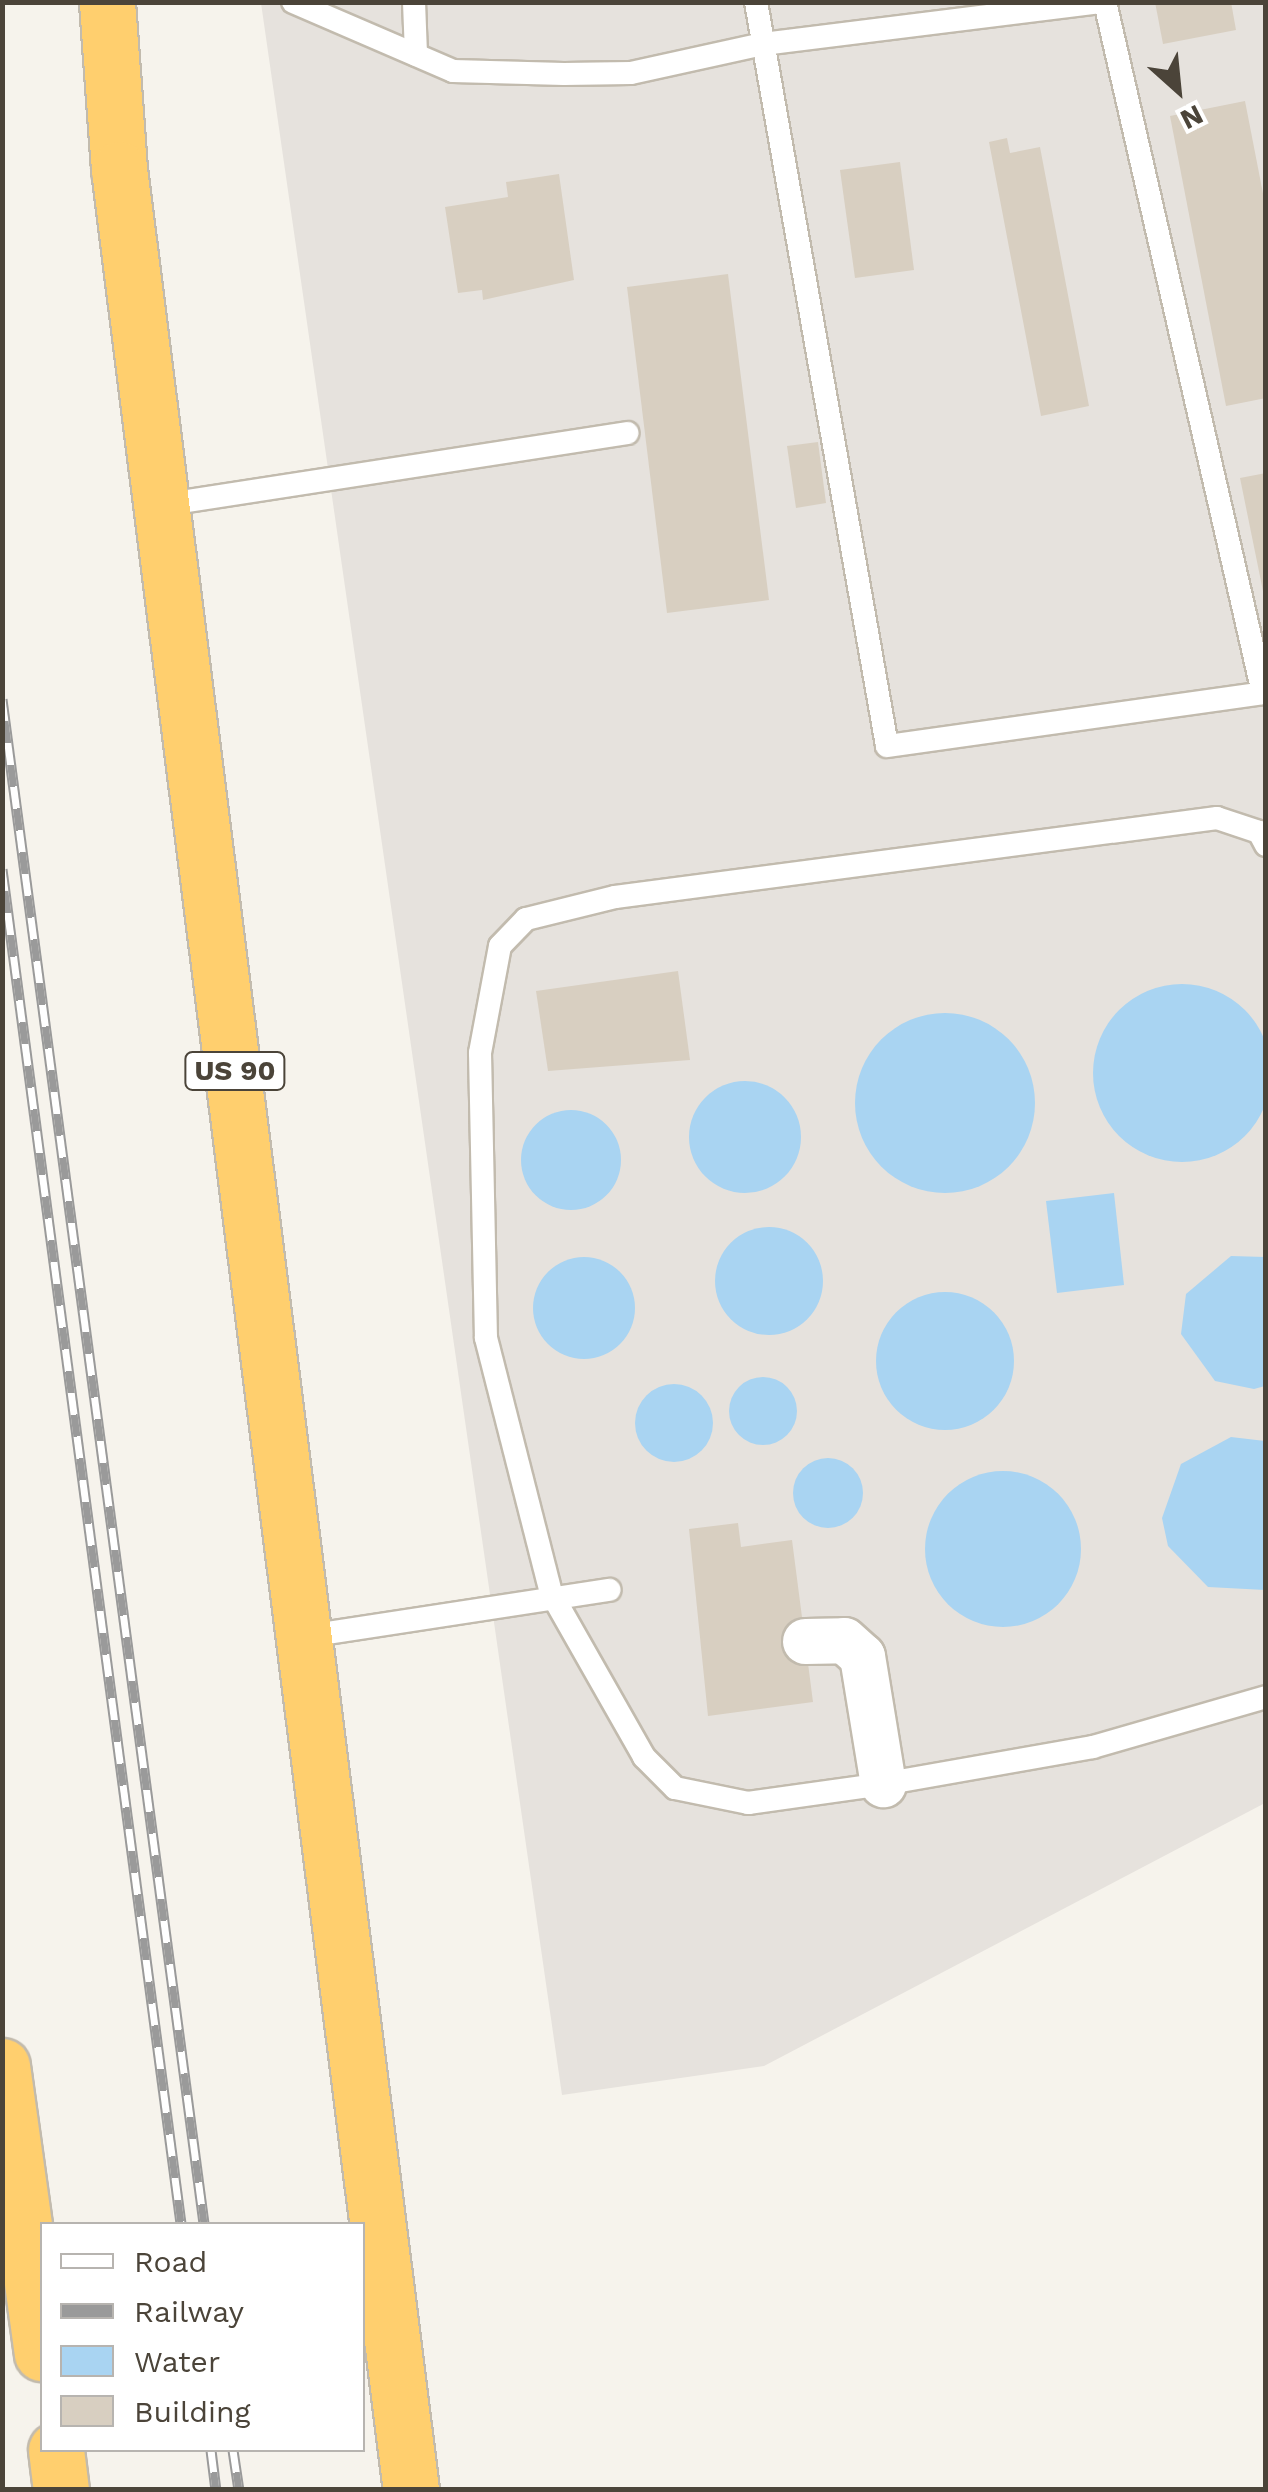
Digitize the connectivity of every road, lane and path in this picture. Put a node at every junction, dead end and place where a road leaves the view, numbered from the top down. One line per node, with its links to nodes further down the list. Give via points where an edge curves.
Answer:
1 (106, 2): 9 (highway, US 90, via 119,169)
2 (293, 2): 7 (lane)
3 (414, 2): 7 (lane)
4 (756, 2): 6 (lane)
5 (1102, 2): 6 (lane); 6 (lane, via 1263,693 887,746)
6 (763, 44): 7 (lane, via 631,73 453,71)
7 (416, 55)
8 (627, 432): 9 (lane)
9 (162, 505): 13 (highway, US 90)
10 (1266, 845): 12 (lane, via 1259,832 1217,818 615,897 526,919 500,946 480,1053 486,1338)
11 (610, 1590): 12 (lane)
12 (551, 1593): 13 (lane); 16 (lane, via 644,1757 676,1788 748,1803)
13 (308, 1636): 18 (highway, US 90)
14 (805, 1641): 16 (street, via 844,1640 862,1656)
15 (1266, 1698): 16 (lane, via 1092,1747)
16 (883, 1784)
17 (2, 2066): 19 (highway)
18 (373, 2138): 22 (highway, US 90); 23 (highway)
19 (40, 2339)
20 (56, 2452): 21 (highway)
21 (62, 2490)
22 (411, 2490)
23 (451, 2490)

